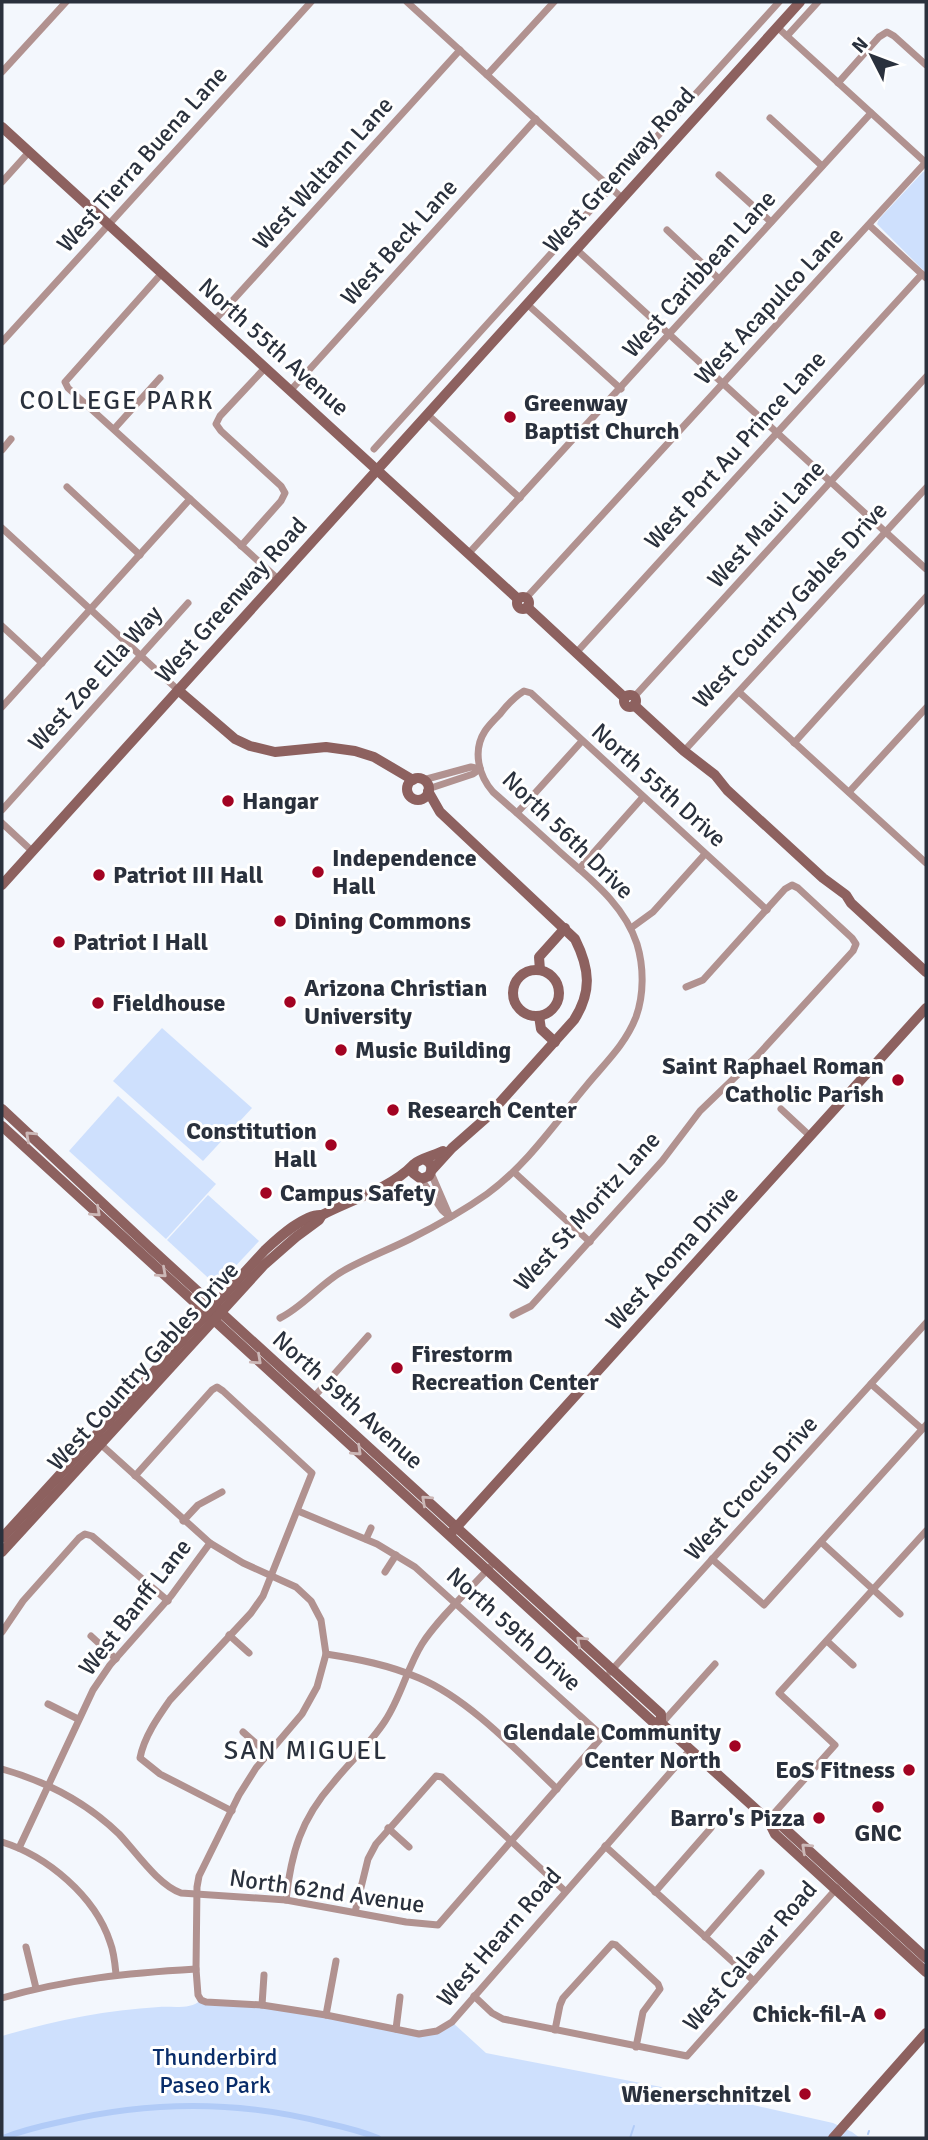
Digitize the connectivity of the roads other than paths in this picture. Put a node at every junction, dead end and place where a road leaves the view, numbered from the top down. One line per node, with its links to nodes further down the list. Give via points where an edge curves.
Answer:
1 (66, 2): 14 (street)
2 (311, 2): 29 (street, West Tierra Buena Lane)
3 (407, 2): 11 (street)
4 (554, 2): 15 (street)
5 (779, 2): 10 (street, West Greenway Road)
6 (800, 2): 8 (street, West Greenway Road)
7 (818, 2): 9 (street)
8 (777, 27): 9 (street); 12 (street, West Greenway Road)
9 (787, 36): 16 (street)
10 (738, 46): 12 (street); 26 (street, West Greenway Road)
11 (460, 50): 15 (street); 37 (street, West Waltann Lane)
12 (750, 57): 27 (street, West Greenway Road)
13 (926, 65): 16 (street, via 887,32)
14 (2, 72)
15 (487, 75): 19 (street)
16 (838, 83): 17 (street)
17 (871, 113): 22 (street); 23 (street, West Caribbean Lane)
18 (770, 118): 23 (street)
19 (536, 119): 26 (street); 47 (street, West Beck Lane)
20 (2, 127): 21 (street, North 55th Avenue)
21 (29, 152): 25 (street); 29 (street, North 55th Avenue)
22 (926, 163): 30 (street, West Acapulco Lane)
23 (822, 166): 28 (street, West Caribbean Lane)
24 (719, 175): 28 (street)
25 (2, 182)
26 (611, 188): 27 (street); 38 (street, West Greenway Road)
27 (622, 198): 32 (street, West Greenway Road)
28 (771, 222): 35 (street, West Caribbean Lane)
29 (109, 225): 33 (street, North 55th Avenue); 40 (street, West Tierra Buena Lane)
30 (869, 225): 34 (street); 45 (street, West Acapulco Lane)
31 (667, 230): 35 (street)
32 (576, 249): 36 (street, West Greenway Road); 39 (street)
33 (162, 274): 37 (street, North 55th Avenue); 49 (street, via 65,382)
34 (924, 276): 50 (street, West Port Au Prince Lane)
35 (719, 279): 39 (street, West Caribbean Lane)
36 (527, 304): 41 (street, West Greenway Road); 46 (street)
37 (214, 321): 42 (street, North 55th Avenue)
38 (480, 333): 41 (street); 52 (street, West Greenway Road)
39 (669, 334): 45 (street); 46 (street, West Caribbean Lane)
40 (2, 342)
41 (491, 343): 48 (street, West Greenway Road)
42 (265, 368): 47 (street, North 55th Avenue); 62 (street, via 216,424 285,493)
43 (926, 377): 55 (street, West Maui Lane)
44 (160, 378): 49 (street)
45 (724, 384): 50 (street); 68 (street, West Acapulco Lane)
46 (621, 389): 58 (street, West Caribbean Lane)
47 (290, 391): 54 (street, North 55th Avenue)
48 (428, 414): 54 (street, West Greenway Road); 58 (street)
49 (114, 429): 59 (street)
50 (777, 433): 55 (street); 72 (street, West Port Au Prince Lane)
51 (11, 439): 53 (street)
52 (374, 449)
53 (2, 450)
54 (377, 470): 63 (street, North 55th Avenue); 66 (street, West Greenway Road)
55 (831, 482): 61 (street); 77 (street, West Maui Lane)
56 (67, 487): 64 (street)
57 (926, 488): 61 (street, West Country Gables Drive)
58 (520, 498): 63 (street, West Caribbean Lane)
59 (190, 499): 62 (street); 64 (street)
60 (2, 528): 70 (street)
61 (886, 532): 65 (street); 76 (street, West Country Gables Drive)
62 (241, 546): 66 (street)
63 (469, 553): 68 (street, North 55th Avenue)
64 (140, 555): 70 (street)
65 (926, 569)
66 (278, 579): 75 (street, West Greenway Road)
67 (926, 597): 81 (street)
68 (524, 602): 72 (street, North 55th Avenue)
69 (188, 603): 73 (street, West Zoe Ella Way)
70 (90, 609): 73 (street); 74 (street)
71 (2, 626): 74 (street)
72 (576, 653): 77 (street, North 55th Avenue)
73 (141, 656): 75 (street); 87 (street, West Zoe Ella Way)
74 (41, 663): 78 (street)
75 (178, 690): 84 (street, via 235,739 250,746 275,752 326,747 364,753 394,770 397,777); 91 (street, West Greenway Road)
76 (739, 692): 81 (street); 82 (street, West Country Gables Drive)
77 (631, 700): 82 (street, North 55th Avenue)
78 (2, 707)
79 (926, 708): 85 (street)
80 (582, 741): 83 (street, North 55th Drive, via 524,691 484,731 479,744); 86 (street, North 55th Drive); 89 (street)
81 (794, 743): 85 (street)
82 (684, 751): 100 (street, North 55th Avenue, via 694,765 846,895)
83 (480, 769): 84 (street, via 471,767); 89 (street, North 56th Drive, via 485,783)
84 (420, 785): 88 (street); 88 (street, via 410,796)
85 (849, 792): 93 (street)
86 (643, 797): 92 (street, North 55th Drive); 94 (street)
87 (2, 810)
88 (440, 812): 97 (street)
89 (517, 813): 94 (street, North 56th Drive)
90 (2, 823): 91 (street)
91 (32, 851): 95 (street, West Greenway Road)
92 (705, 854): 96 (street, North 55th Drive); 98 (street, via 653,912)
93 (926, 863)
94 (579, 869): 98 (street, North 56th Drive, via 613,901)
95 (2, 885)
96 (767, 910): 101 (street, via 703,980); 116 (street, West St Moritz Lane, via 792,885 856,944 757,1056 700,1111)
97 (565, 928): 99 (street, via 539,957); 104 (street, via 580,950 587,982 582,1008)
98 (631, 928): 112 (street, North 56th Drive, via 642,967 642,989 627,1037)
99 (540, 970): 103 (street, via 553,978 559,993 553,1008); 103 (street, via 519,978 513,992 524,1013)
100 (926, 972)
101 (686, 987)
102 (926, 1008): 108 (street, West Acoma Drive)
103 (539, 1016): 104 (street, via 541,1029)
104 (555, 1042): 109 (street, via 486,1118)
105 (2, 1109): 117 (street, North 59th Avenue, one-way to 105)
106 (781, 1109): 108 (street)
107 (2, 1126): 117 (street, North 59th Avenue, one-way to 117)
108 (810, 1136): 131 (street, West Acoma Drive)
109 (452, 1147): 110 (street, West Country Gables Drive); 113 (street)
110 (425, 1160): 111 (street, West Country Gables Drive); 113 (street, via 430,1164)
111 (413, 1166): 113 (street, via 413,1173); 114 (street, West Country Gables Drive)
112 (515, 1173): 115 (street, North 56th Drive); 116 (street)
113 (425, 1175): 114 (street, West Country Gables Drive); 115 (street)
114 (387, 1184): 117 (street, West Country Gables Drive, via 323,1215)
115 (450, 1217): 119 (street, North 56th Drive, via 345,1270)
116 (590, 1242): 118 (street, West St Moritz Lane, via 531,1306)
117 (214, 1313): 123 (street, North 59th Avenue); 125 (street, West Country Gables Drive)
118 (513, 1315)
119 (280, 1318)
120 (926, 1323): 122 (street, West Crocus Drive)
121 (368, 1336): 123 (street)
122 (871, 1384): 124 (street); 139 (street, West Crocus Drive)
123 (310, 1401): 131 (street, North 59th Avenue)
124 (924, 1427): 135 (street)
125 (97, 1441): 126 (street); 133 (street, West Country Gables Drive); 137 (street, West Country Gables Drive)
126 (135, 1476): 128 (street, via 217,1387 312,1473); 129 (street)
127 (222, 1492): 129 (street, West Banff Lane, via 198,1505)
128 (298, 1511): 134 (street, North 59th Drive); 142 (street)
129 (183, 1521): 136 (street)
130 (371, 1528): 134 (street)
131 (453, 1532): 140 (street, North 59th Avenue)
132 (924, 1537): 143 (street)
133 (2, 1538)
134 (366, 1539): 138 (street, North 59th Drive)
135 (821, 1542): 139 (street, via 764,1605); 143 (street)
136 (210, 1543): 142 (street); 144 (street, West Banff Lane)
137 (2, 1552)
138 (396, 1555): 141 (street); 145 (street, North 59th Drive)
139 (712, 1559): 157 (street, West Crocus Drive)
140 (491, 1566): 145 (street); 157 (street, North 59th Avenue)
141 (385, 1572)
142 (272, 1575): 148 (street, via 263,1597); 152 (street, via 311,1601 321,1620)
143 (873, 1589): 146 (street); 150 (street)
144 (167, 1601): 147 (street, via 85,1534 30,1592); 153 (street, West Banff Lane)
145 (457, 1603): 156 (street, via 418,1650); 166 (street, North 59th Drive, via 598,1732 601,1738)
146 (900, 1614)
147 (2, 1632)
148 (229, 1635): 151 (street); 167 (street, via 170,1700 141,1758 160,1774)
149 (91, 1636): 153 (street)
150 (827, 1641): 155 (street); 168 (street, via 779,1693 835,1745)
151 (249, 1653)
152 (326, 1654): 156 (street, via 374,1662); 163 (street, via 311,1699)
153 (116, 1659): 159 (street, West Banff Lane)
154 (715, 1664): 160 (street)
155 (853, 1665)
156 (408, 1674): 166 (street, via 464,1706); 181 (street, via 386,1721 309,1816 294,1850)
157 (608, 1674): 160 (street, North 59th Avenue, via 653,1722)
158 (48, 1704): 159 (street)
159 (78, 1719): 165 (street, West Banff Lane)
160 (661, 1723): 162 (street, North 59th Avenue)
161 (243, 1732): 163 (street)
162 (690, 1750): 168 (street, North 59th Avenue); 173 (street, West Hearn Road)
163 (267, 1753): 167 (street)
164 (2, 1769): 165 (street, North 62nd Avenue)
165 (48, 1785): 175 (street, West Banff Lane); 180 (street, North 62nd Avenue, via 111,1827 172,1890)
166 (557, 1789): 171 (street)
167 (232, 1811): 180 (street, via 202,1868)
168 (768, 1820): 177 (street, North 59th Avenue, via 775,1834)
169 (388, 1828): 171 (street, via 436,1776); 174 (street); 182 (street, via 368,1859)
170 (711, 1828): 179 (street)
171 (511, 1841): 178 (street); 182 (street, North 62nd Avenue, via 438,1924)
172 (2, 1842): 175 (street)
173 (605, 1846): 178 (street, West Hearn Road); 179 (street)
174 (408, 1847)
175 (19, 1848): 191 (street, via 52,1868 94,1911 111,1944)
176 (761, 1873): 184 (street)
177 (839, 1885): 183 (street, North 59th Avenue); 185 (street, North 59th Avenue); 193 (street, West Calavar Road)
178 (565, 1891): 195 (street, West Hearn Road)
179 (655, 1892): 184 (street)
180 (197, 1894): 181 (street, North 62nd Avenue); 189 (street)
181 (286, 1900): 182 (street, North 62nd Avenue)
182 (355, 1912)
183 (877, 1928): 185 (street, via 896,1939); 190 (street, North 59th Avenue)
184 (705, 1937): 193 (street)
185 (905, 1938): 187 (street, North 59th Avenue)
186 (26, 1947): 194 (street)
187 (926, 1958)
188 (336, 1961): 199 (street)
189 (196, 1969): 191 (street); 198 (street, West Hearn Road, via 198,1995 206,2003)
190 (926, 1972)
191 (116, 1974): 194 (street)
192 (264, 1975): 198 (street)
193 (754, 1982): 203 (street, West Calavar Road, via 687,2056)
194 (36, 1988): 197 (street)
195 (474, 1996): 200 (street, West Hearn Road, via 452,2022 437,2031 419,2034); 201 (street, via 503,2019)
196 (400, 1997): 200 (street)
197 (2, 1998)
198 (261, 2005): 199 (street, West Hearn Road)
199 (326, 2015): 200 (street, West Hearn Road)
200 (396, 2029)
201 (555, 2030): 203 (street); 203 (street, via 564,1998 612,1944 660,1989 643,2012)
202 (926, 2033): 204 (street)
203 (636, 2047)
204 (836, 2135)

